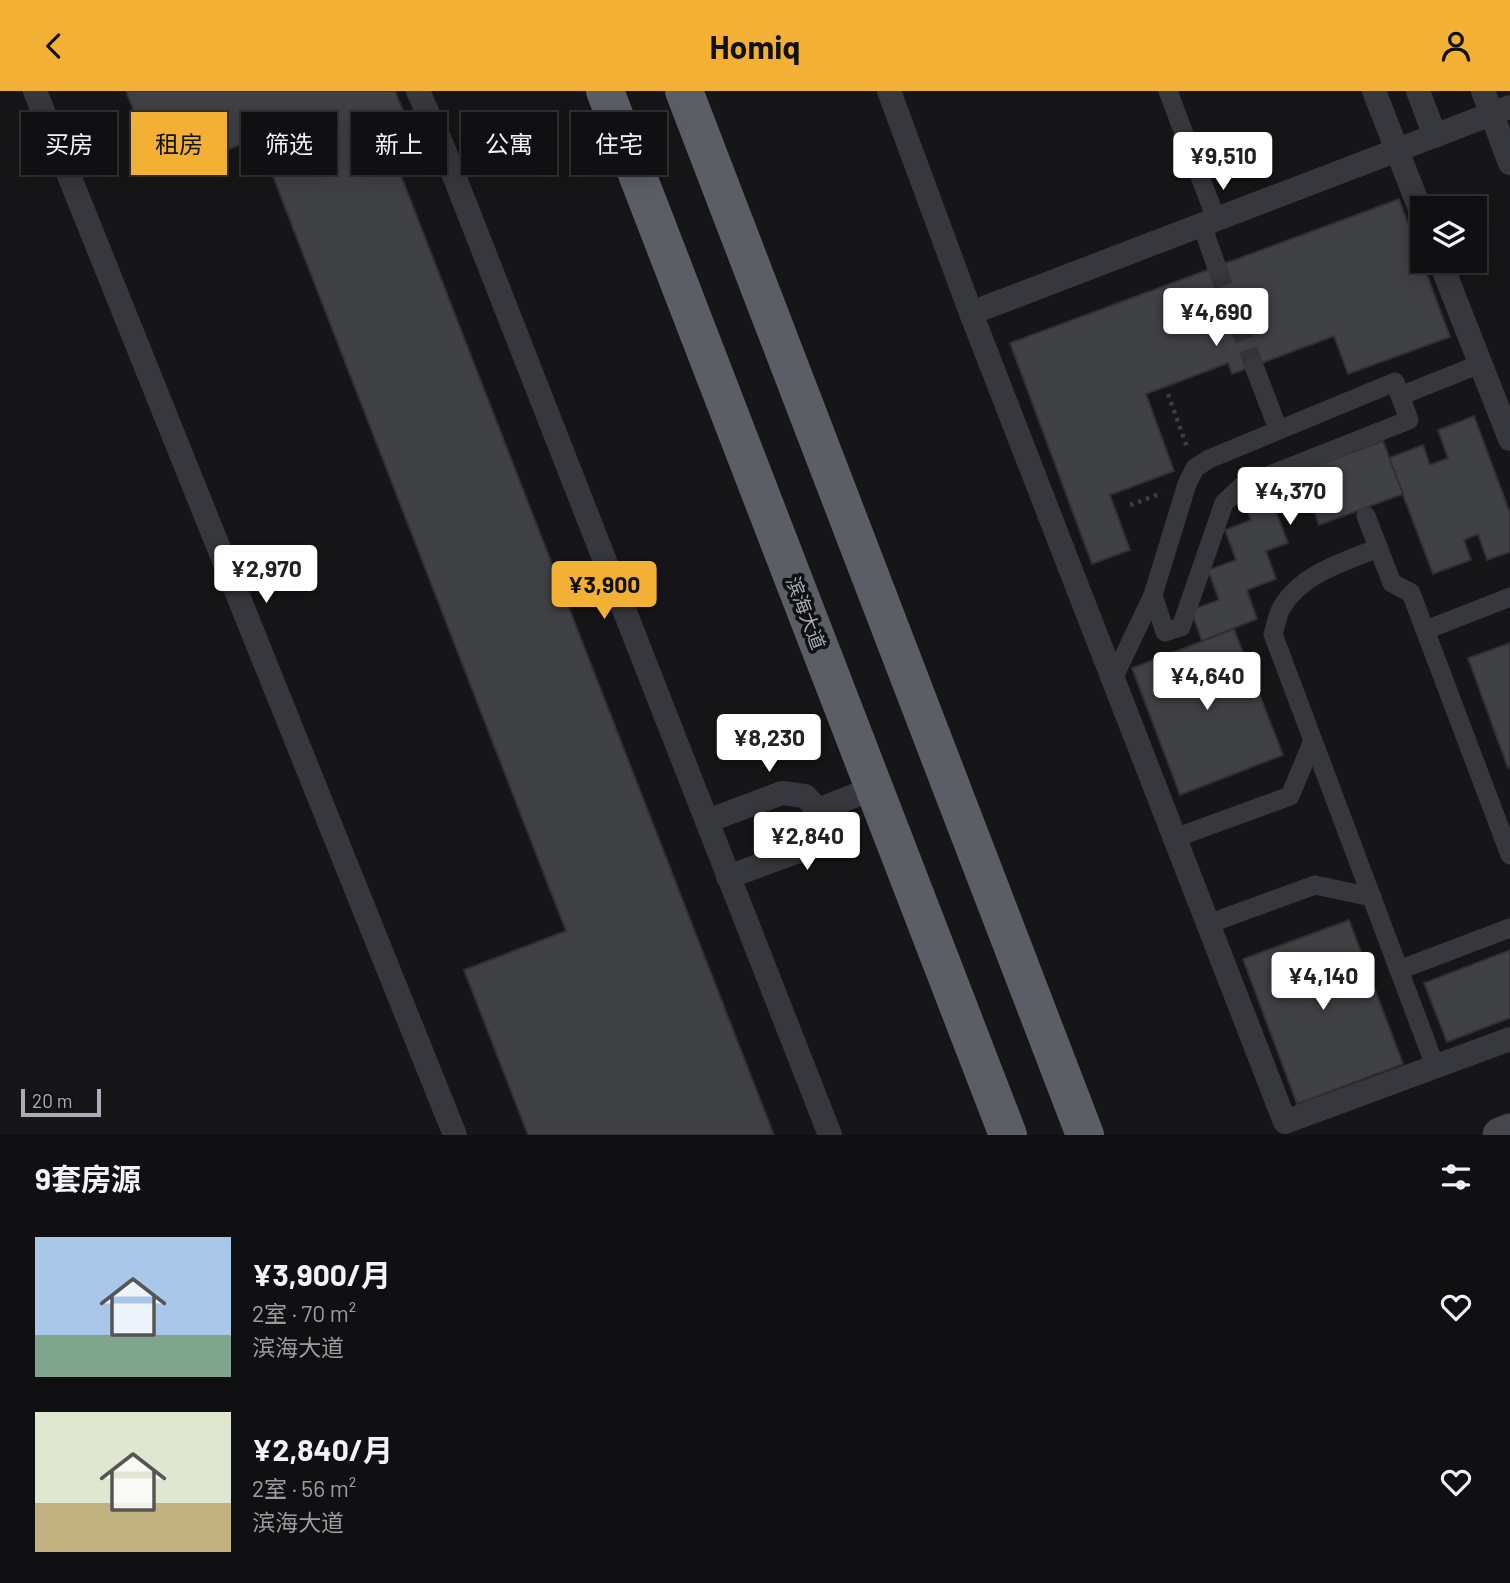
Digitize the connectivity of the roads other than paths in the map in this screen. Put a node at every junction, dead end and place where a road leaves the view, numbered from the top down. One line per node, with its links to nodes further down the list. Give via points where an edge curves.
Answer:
1 (35, 91): 44 (street)
2 (418, 91): 33 (street)
3 (605, 91): 31 (highway, 滨海大道)
4 (684, 91): 47 (highway)
5 (889, 91): 18 (street)
6 (1168, 91): 15 (street)
7 (1374, 91): 12 (street)
8 (1418, 91): 11 (street)
9 (1483, 91): 10 (street)
10 (1501, 111): 11 (street); 13 (street)
11 (1435, 136): 12 (street)
12 (1396, 149): 14 (street); 15 (street)
13 (1510, 163)
14 (1415, 196)
15 (1209, 222): 16 (street); 18 (street)
16 (1217, 268)
17 (1445, 273): 19 (street)
18 (971, 313): 29 (street)
19 (1480, 364): 21 (street); 23 (street)
20 (1254, 366): 22 (street)
21 (1400, 395): 22 (street, via 1395,382); 26 (street, via 1409,420 1242,486 1224,503 1181,627 1166,632)
22 (1278, 429): 26 (street, via 1195,468)
23 (1510, 439)
24 (1366, 516): 25 (street)
25 (1378, 548): 28 (street, via 1392,583 1411,593); 30 (street, via 1325,569 1300,586 1281,608 1273,634)
26 (1153, 595): 29 (street)
27 (1510, 597): 28 (street)
28 (1426, 631): 35 (street)
29 (1113, 679): 34 (street)
30 (1312, 743): 34 (street, via 1290,796); 37 (street)
31 (874, 788): 32 (street); 46 (highway, 滨海大道)
32 (818, 810): 33 (street, via 804,796 782,793); 36 (street, via 818,832 804,849)
33 (707, 821): 36 (street)
34 (1175, 838): 38 (street)
35 (1510, 855)
36 (728, 877): 45 (street)
37 (1372, 897): 38 (street, via 1315,885); 40 (street)
38 (1208, 924): 42 (street, via 1285,1122)
39 (1510, 927): 40 (street)
40 (1399, 970): 42 (street)
41 (1510, 1039): 42 (street)
42 (1435, 1066)
43 (1510, 1131): 48 (main road)
44 (455, 1135)
45 (830, 1135)
46 (1008, 1135)
47 (1085, 1135)
48 (1500, 1135)

